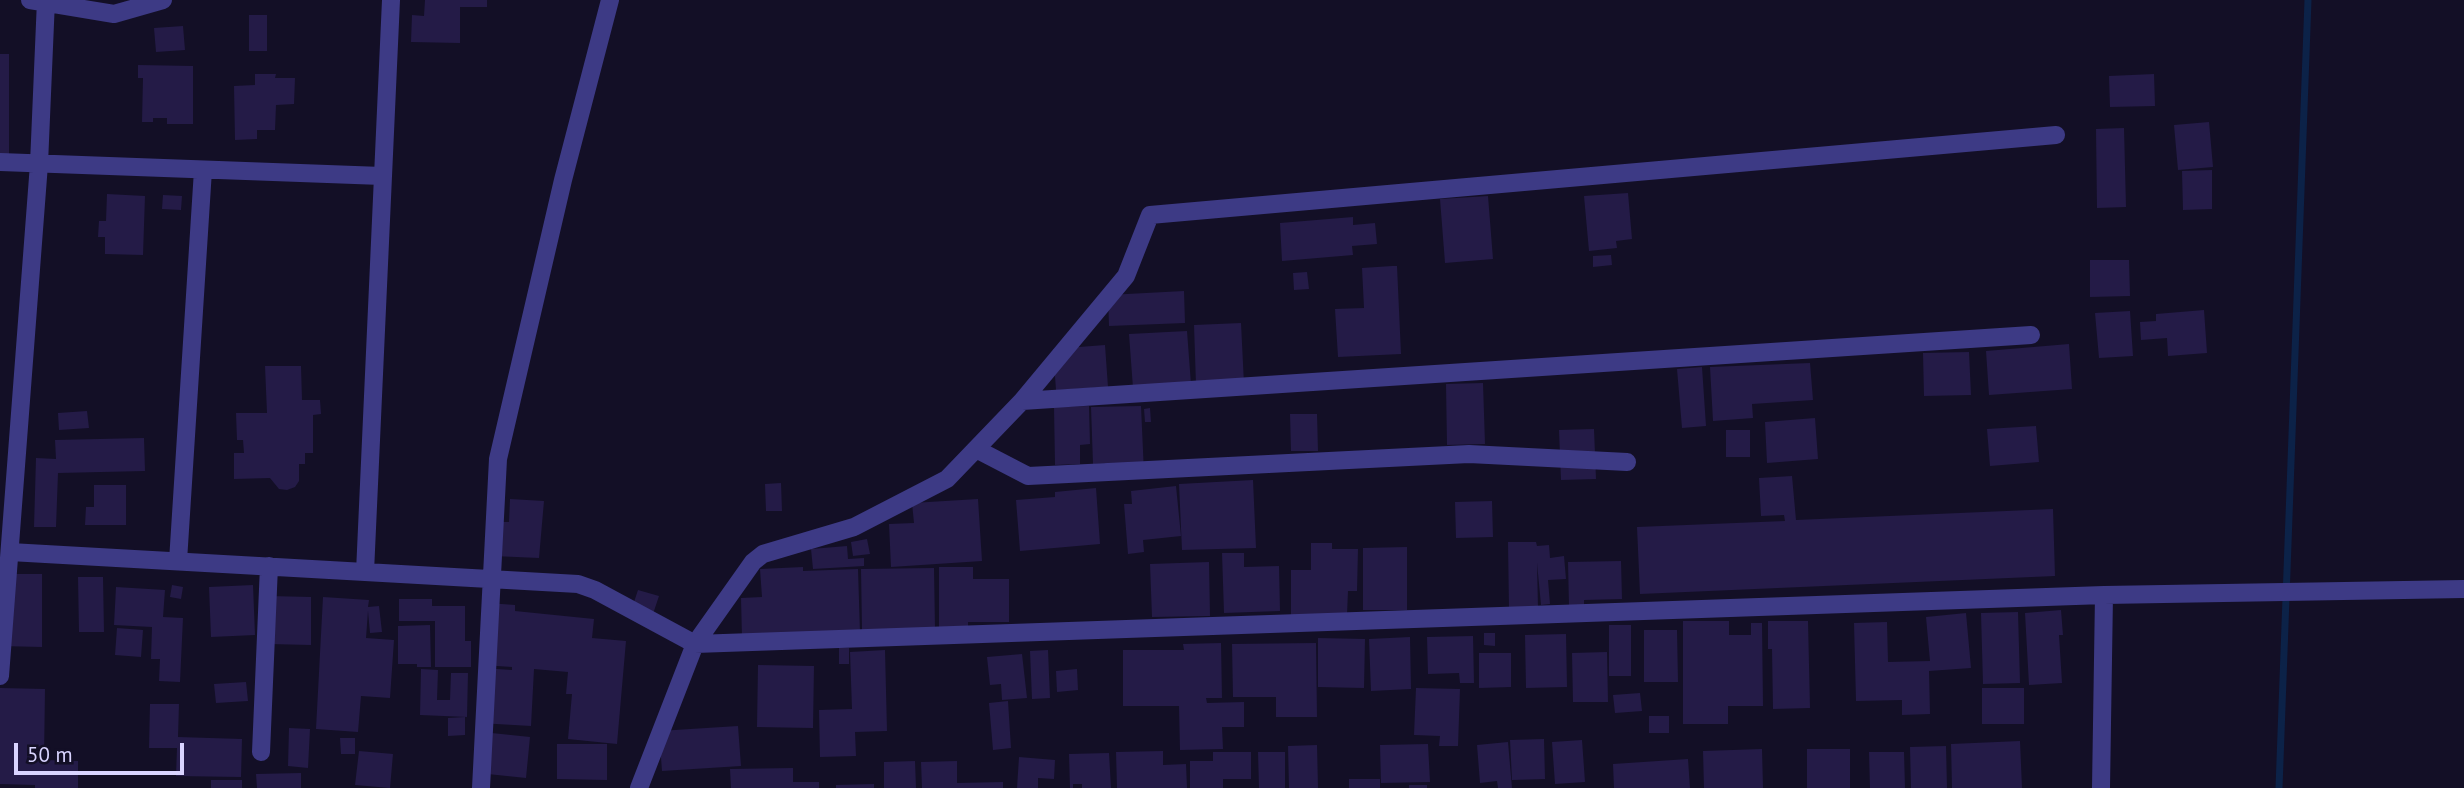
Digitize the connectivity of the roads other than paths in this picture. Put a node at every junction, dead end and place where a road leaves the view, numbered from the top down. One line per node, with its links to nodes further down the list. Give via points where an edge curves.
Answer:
1 (163, 0): 4 (street, via 114,14)
2 (391, 0): 9 (street)
3 (610, 0): 19 (street, via 503,430)
4 (41, 1): 7 (street)
5 (2056, 135): 11 (street, via 1150,215 1126,276)
6 (0, 162): 7 (street)
7 (39, 164): 8 (street); 14 (street)
8 (203, 170): 9 (street); 16 (street)
9 (382, 176): 18 (street)
10 (2031, 335): 11 (street)
11 (1021, 401): 12 (street)
12 (976, 449): 13 (street, via 1028,475 1469,454); 22 (street, via 947,479 854,527 763,554)
13 (1627, 462)
14 (8, 481): 15 (street)
15 (10, 552): 16 (street); 23 (street)
16 (178, 561): 17 (street)
17 (269, 566): 18 (street); 24 (street)
18 (365, 572): 19 (street)
19 (492, 579): 22 (street, via 578,584); 25 (street)
20 (2464, 589): 21 (street)
21 (2104, 595): 22 (street); 27 (street)
22 (695, 644): 26 (street)
23 (0, 676)
24 (261, 752)
25 (481, 788)
26 (639, 788)
27 (2101, 788)

